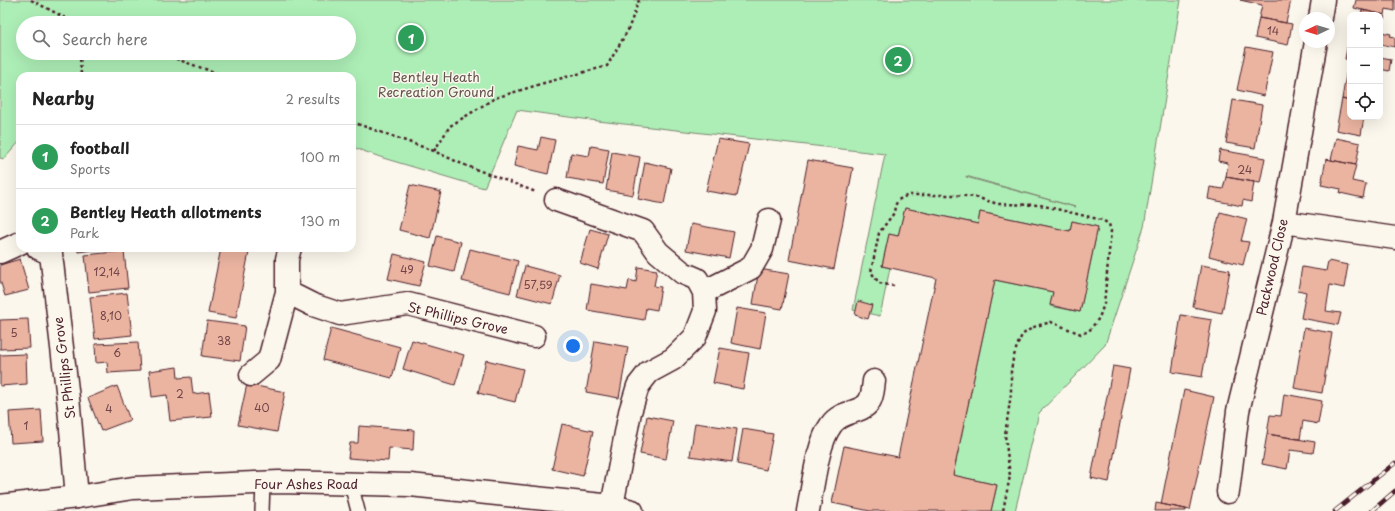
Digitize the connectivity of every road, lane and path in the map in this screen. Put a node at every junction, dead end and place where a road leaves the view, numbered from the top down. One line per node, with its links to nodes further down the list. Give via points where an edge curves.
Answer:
1 (31, 0): 5 (path)
2 (639, 0): 12 (path, via 628,30 607,66 495,98 450,126)
3 (1323, 0): 4 (street)
4 (1321, 12)
5 (62, 16)
6 (1315, 48): 15 (street, Packwood Close)
7 (80, 60): 9 (path)
8 (179, 60): 10 (path)
9 (80, 72)
10 (214, 72)
11 (356, 123): 12 (path)
12 (434, 151): 13 (path)
13 (556, 200): 23 (street, via 643,231 658,252 683,272 697,279)
14 (769, 220): 23 (street, via 762,249 751,268)
15 (1284, 222): 16 (street); 29 (street, Packwood Close, via 1238,411)
16 (1395, 238)
17 (16, 246): 18 (street)
18 (0, 252)
19 (47, 252): 30 (street, St Phillips Grove, via 51,254)
20 (289, 252): 22 (street)
21 (894, 286): 36 (path, via 879,283 872,272 879,233 894,213 898,200 908,195 955,195 975,197 998,204 1040,205 1109,224 1111,238 1104,304 1100,318 1089,331 1081,334 1051,322 1036,326 1022,336 1017,346 1011,371 1011,394 1005,435 1010,476)
22 (287, 292): 24 (street, St Phillips Grove, via 313,305 340,314 408,304); 25 (street, via 269,360)
23 (704, 292): 32 (street, Four Ashes Road, via 705,311 695,338 673,359 649,372 638,386 630,412)
24 (534, 336)
25 (251, 375)
26 (874, 381): 35 (street, via 869,403 839,417 823,440)
27 (263, 483): 28 (street, Four Ashes Road); 30 (street, Four Ashes Road, via 133,488); 33 (lane)
28 (350, 484): 32 (street, Four Ashes Road, via 410,485); 34 (lane)
29 (1228, 492)
30 (77, 497): 31 (street, Four Ashes Road)
31 (0, 506)
32 (622, 509)
33 (262, 511)
34 (358, 511)
35 (808, 511)
36 (1003, 511)

